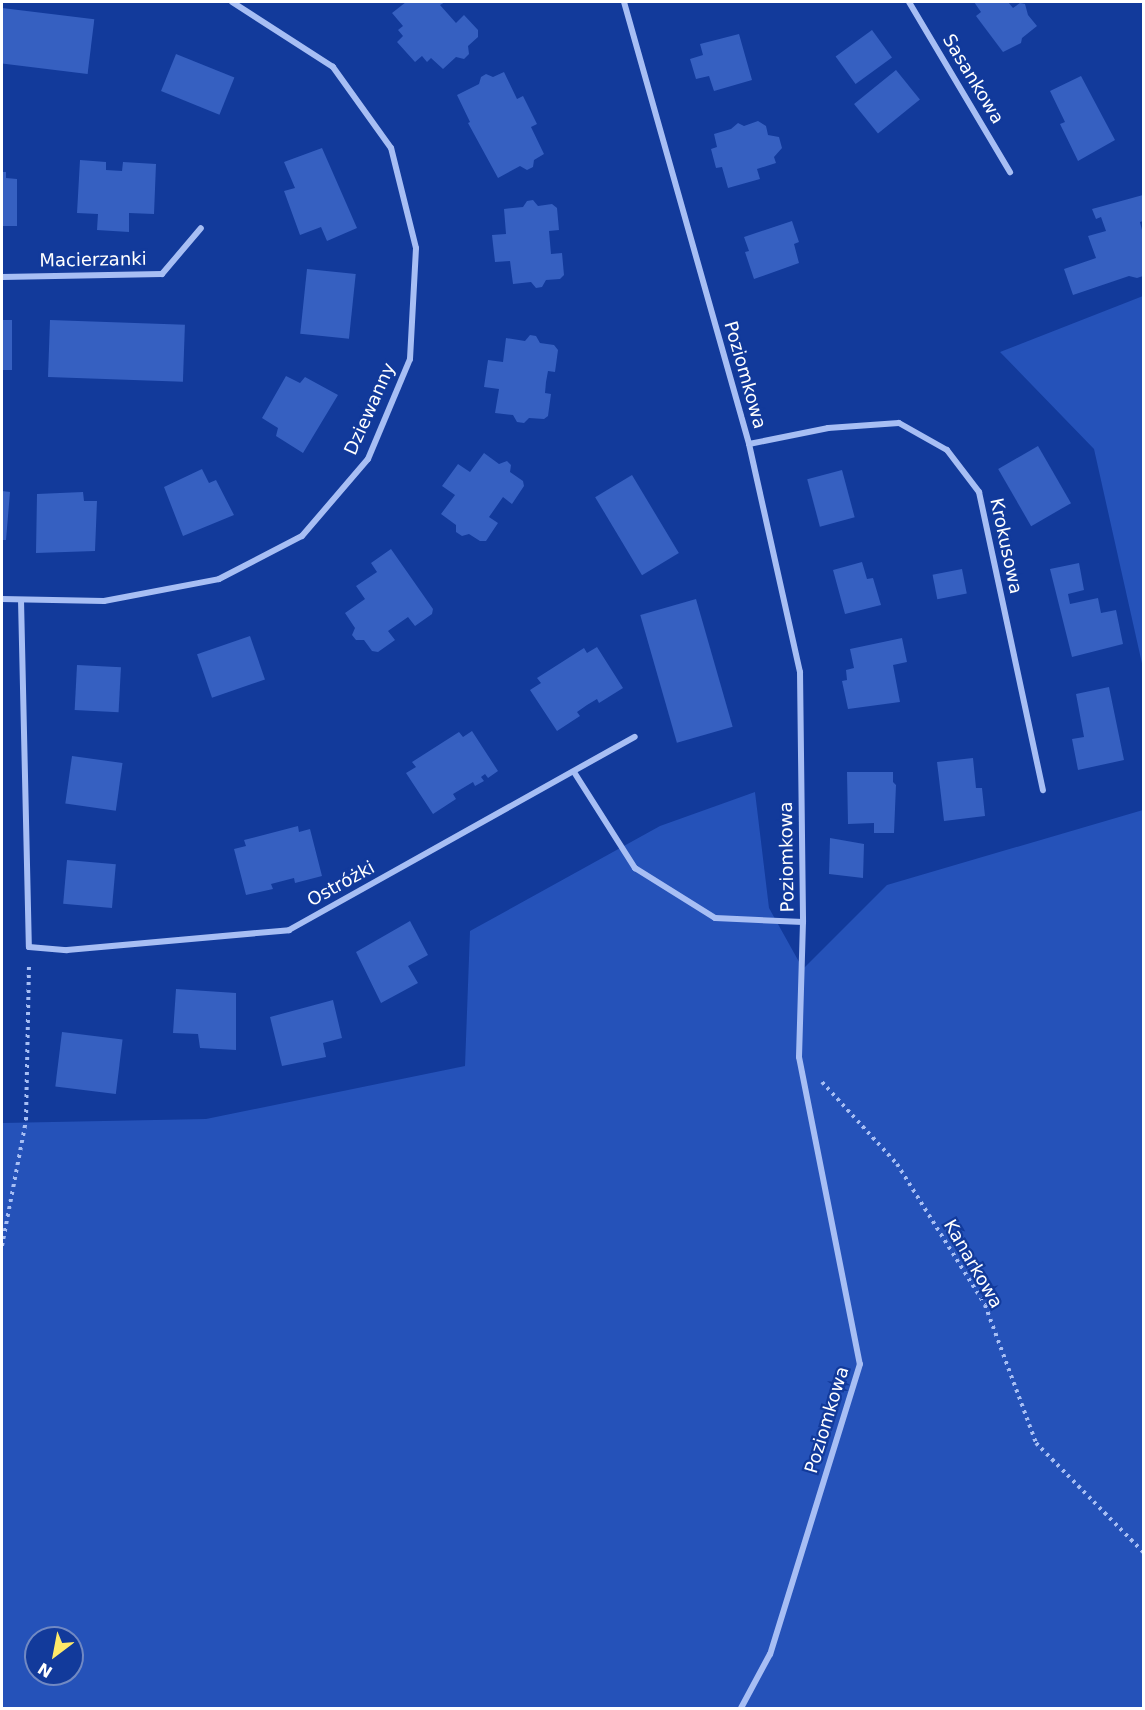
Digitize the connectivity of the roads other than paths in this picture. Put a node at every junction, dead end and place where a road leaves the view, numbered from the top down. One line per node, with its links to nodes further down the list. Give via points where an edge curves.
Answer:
1 (232, 2): 9 (street, Dziewanny, via 333,67 391,148 416,248 410,359 368,459 302,536 219,579 104,601)
2 (624, 2): 7 (street, Poziomkowa)
3 (909, 2): 4 (street, Sasankowa)
4 (1010, 172)
5 (201, 228): 6 (street, Macierzanki, via 162,274)
6 (2, 277)
7 (749, 444): 12 (street, Krokusowa, via 828,428 899,423 947,450 980,492); 13 (street, Poziomkowa, via 800,672)
8 (2, 599): 9 (street, Dziewanny)
9 (21, 600): 11 (street, Ostróżki, via 29,947 68,950 289,930)
10 (635, 737): 11 (street, Ostróżki)
11 (574, 772): 13 (street, via 635,868 715,918)
12 (1043, 790)
13 (803, 922): 14 (street, Poziomkowa, via 799,1057 860,1364 770,1654)
14 (741, 1708)

